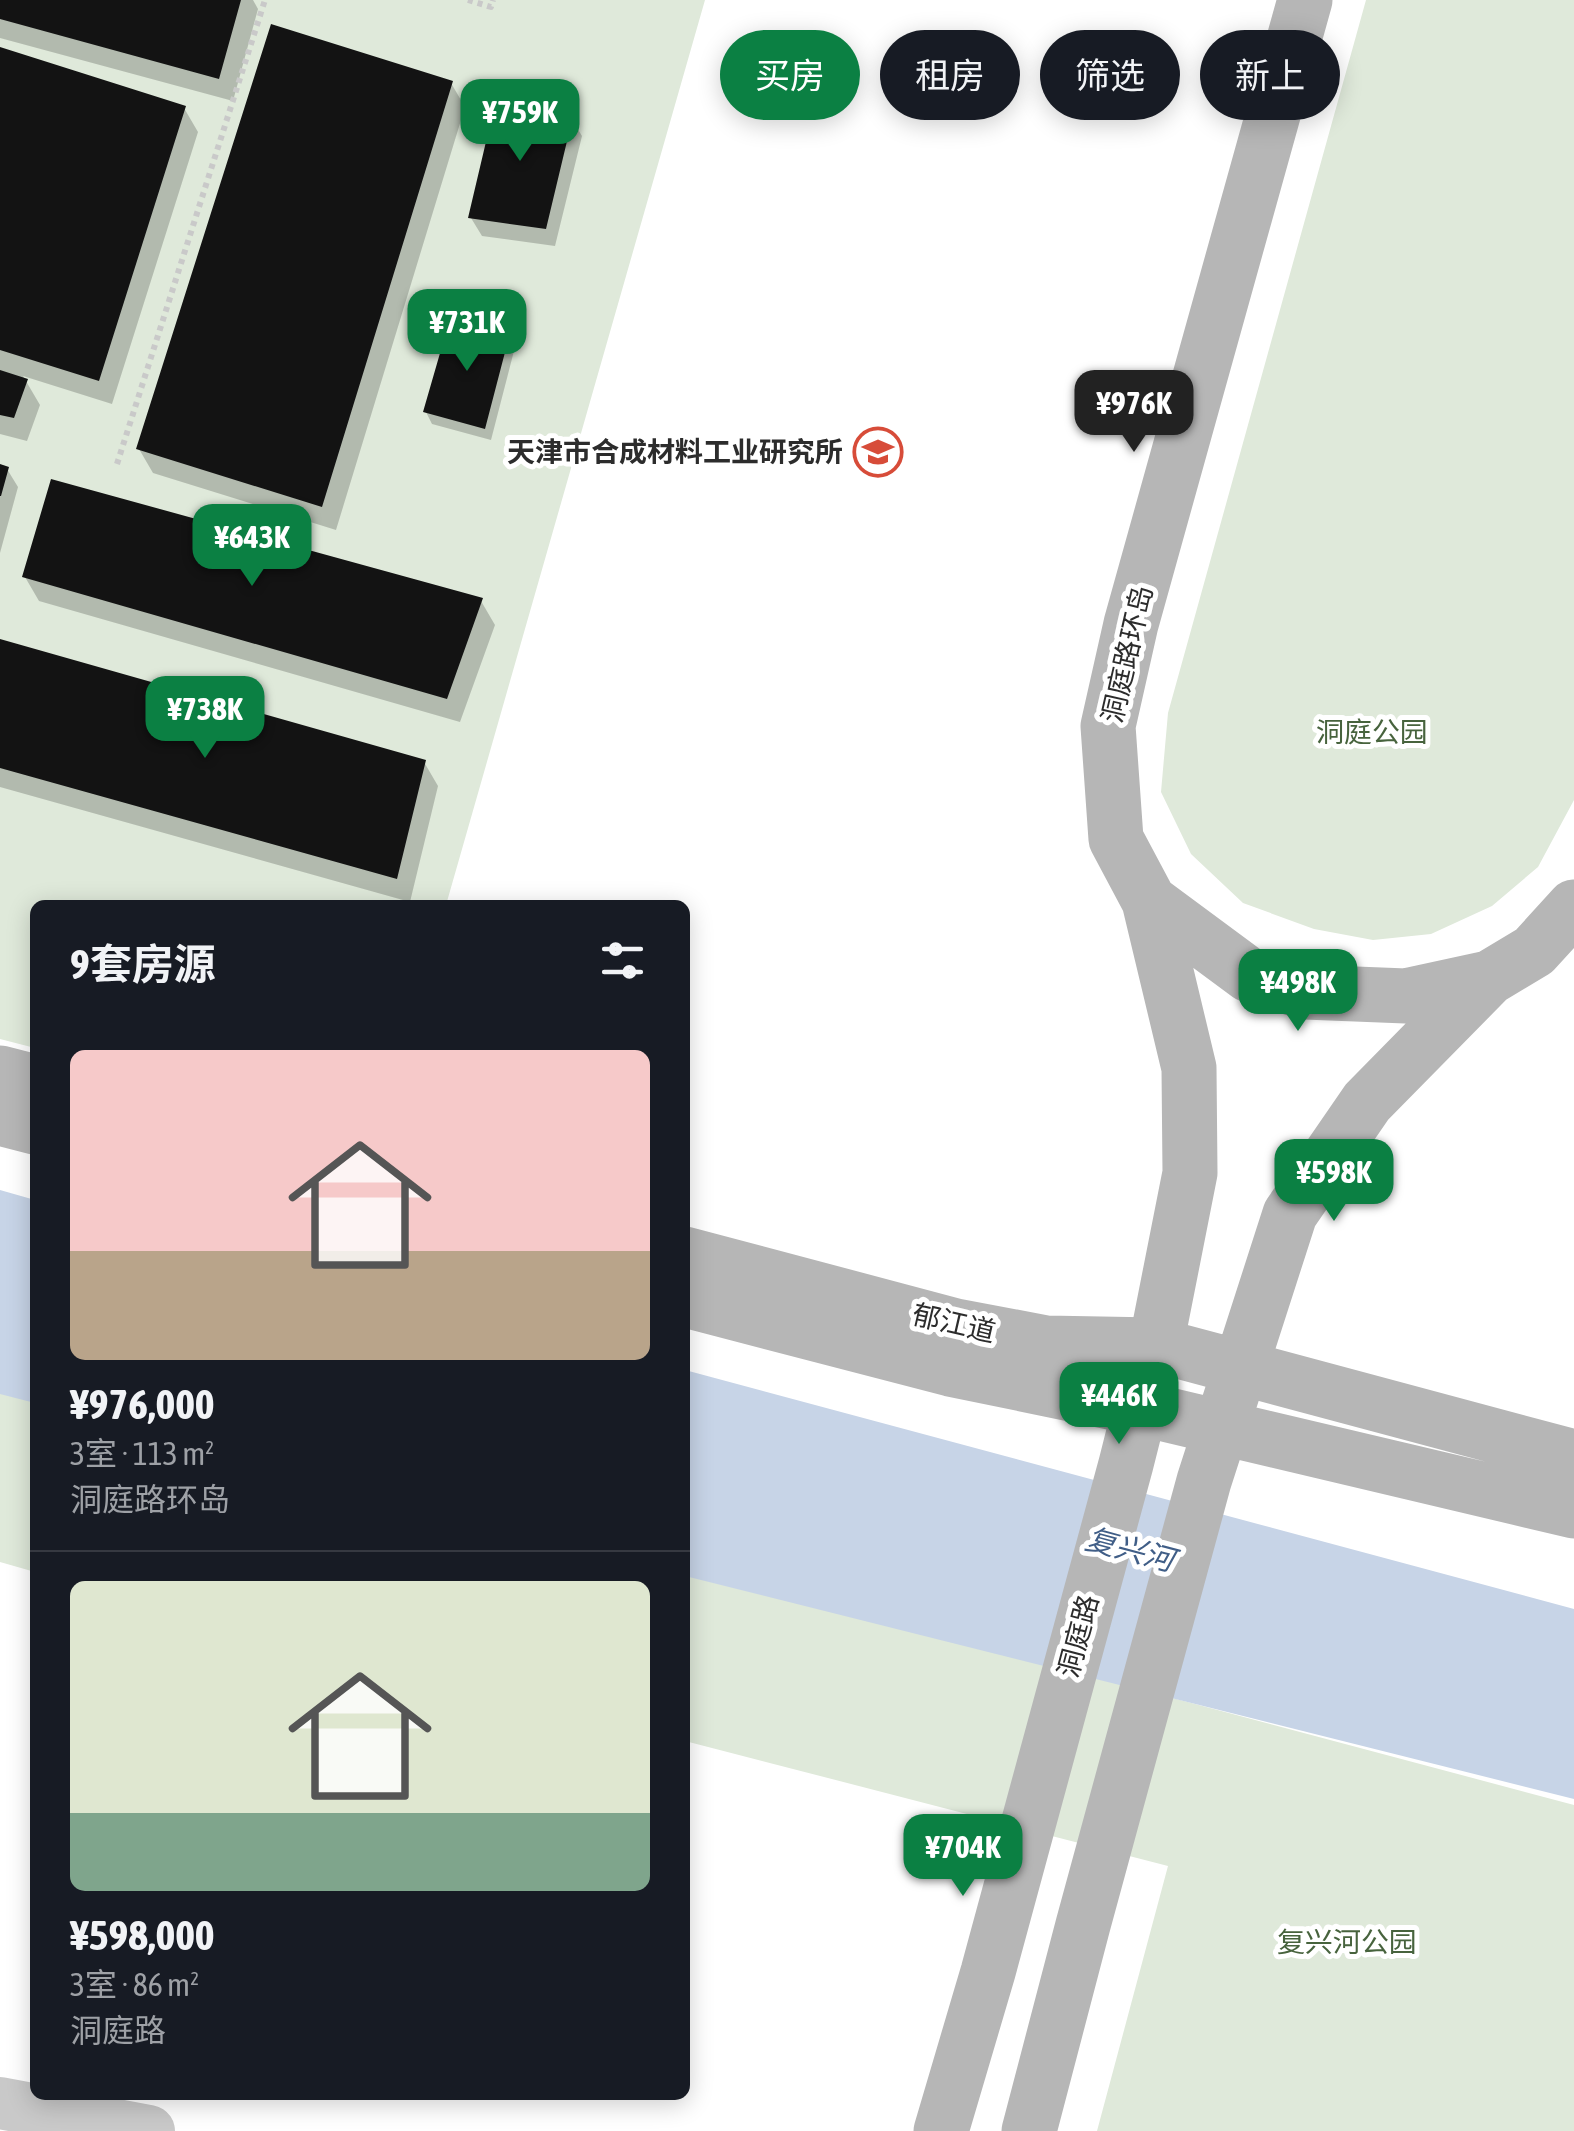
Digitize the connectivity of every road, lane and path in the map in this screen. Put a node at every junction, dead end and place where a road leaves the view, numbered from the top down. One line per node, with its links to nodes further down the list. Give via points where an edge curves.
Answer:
1 (265, 0): 5 (path)
2 (468, 0): 3 (path, via 491,7)
3 (493, 0)
4 (1305, 0): 6 (main road, 洞庭路环岛, via 1108,726 1116,839)
5 (118, 464)
6 (1149, 901): 8 (main road, 洞庭路环岛, via 1249,975 1305,992 1406,996); 15 (main road, 洞庭路, via 1189,1068 1190,1173)
7 (1574, 907): 8 (main road, 洞庭路环岛, via 1534,951)
8 (1488, 978): 16 (main road, via 1366,1102 1290,1214)
9 (0, 1072): 10 (main road)
10 (30, 1081)
11 (0, 1118): 12 (main road)
12 (30, 1126)
13 (690, 1255): 15 (main road, 郁江道, via 956,1326 1046,1343)
14 (690, 1301): 17 (main road, 郁江道, via 950,1370)
15 (1156, 1345): 16 (main road, 郁江道); 17 (main road, 洞庭路)
16 (1239, 1369): 18 (main road); 19 (main road, 郁江道)
17 (1139, 1408): 18 (main road, 郁江道); 23 (main road, 洞庭路)
18 (1221, 1428): 20 (main road, 郁江道); 24 (main road)
19 (1574, 1457)
20 (1574, 1511)
21 (0, 2103): 22 (street)
22 (149, 2131)
23 (942, 2131)
24 (1029, 2131)

